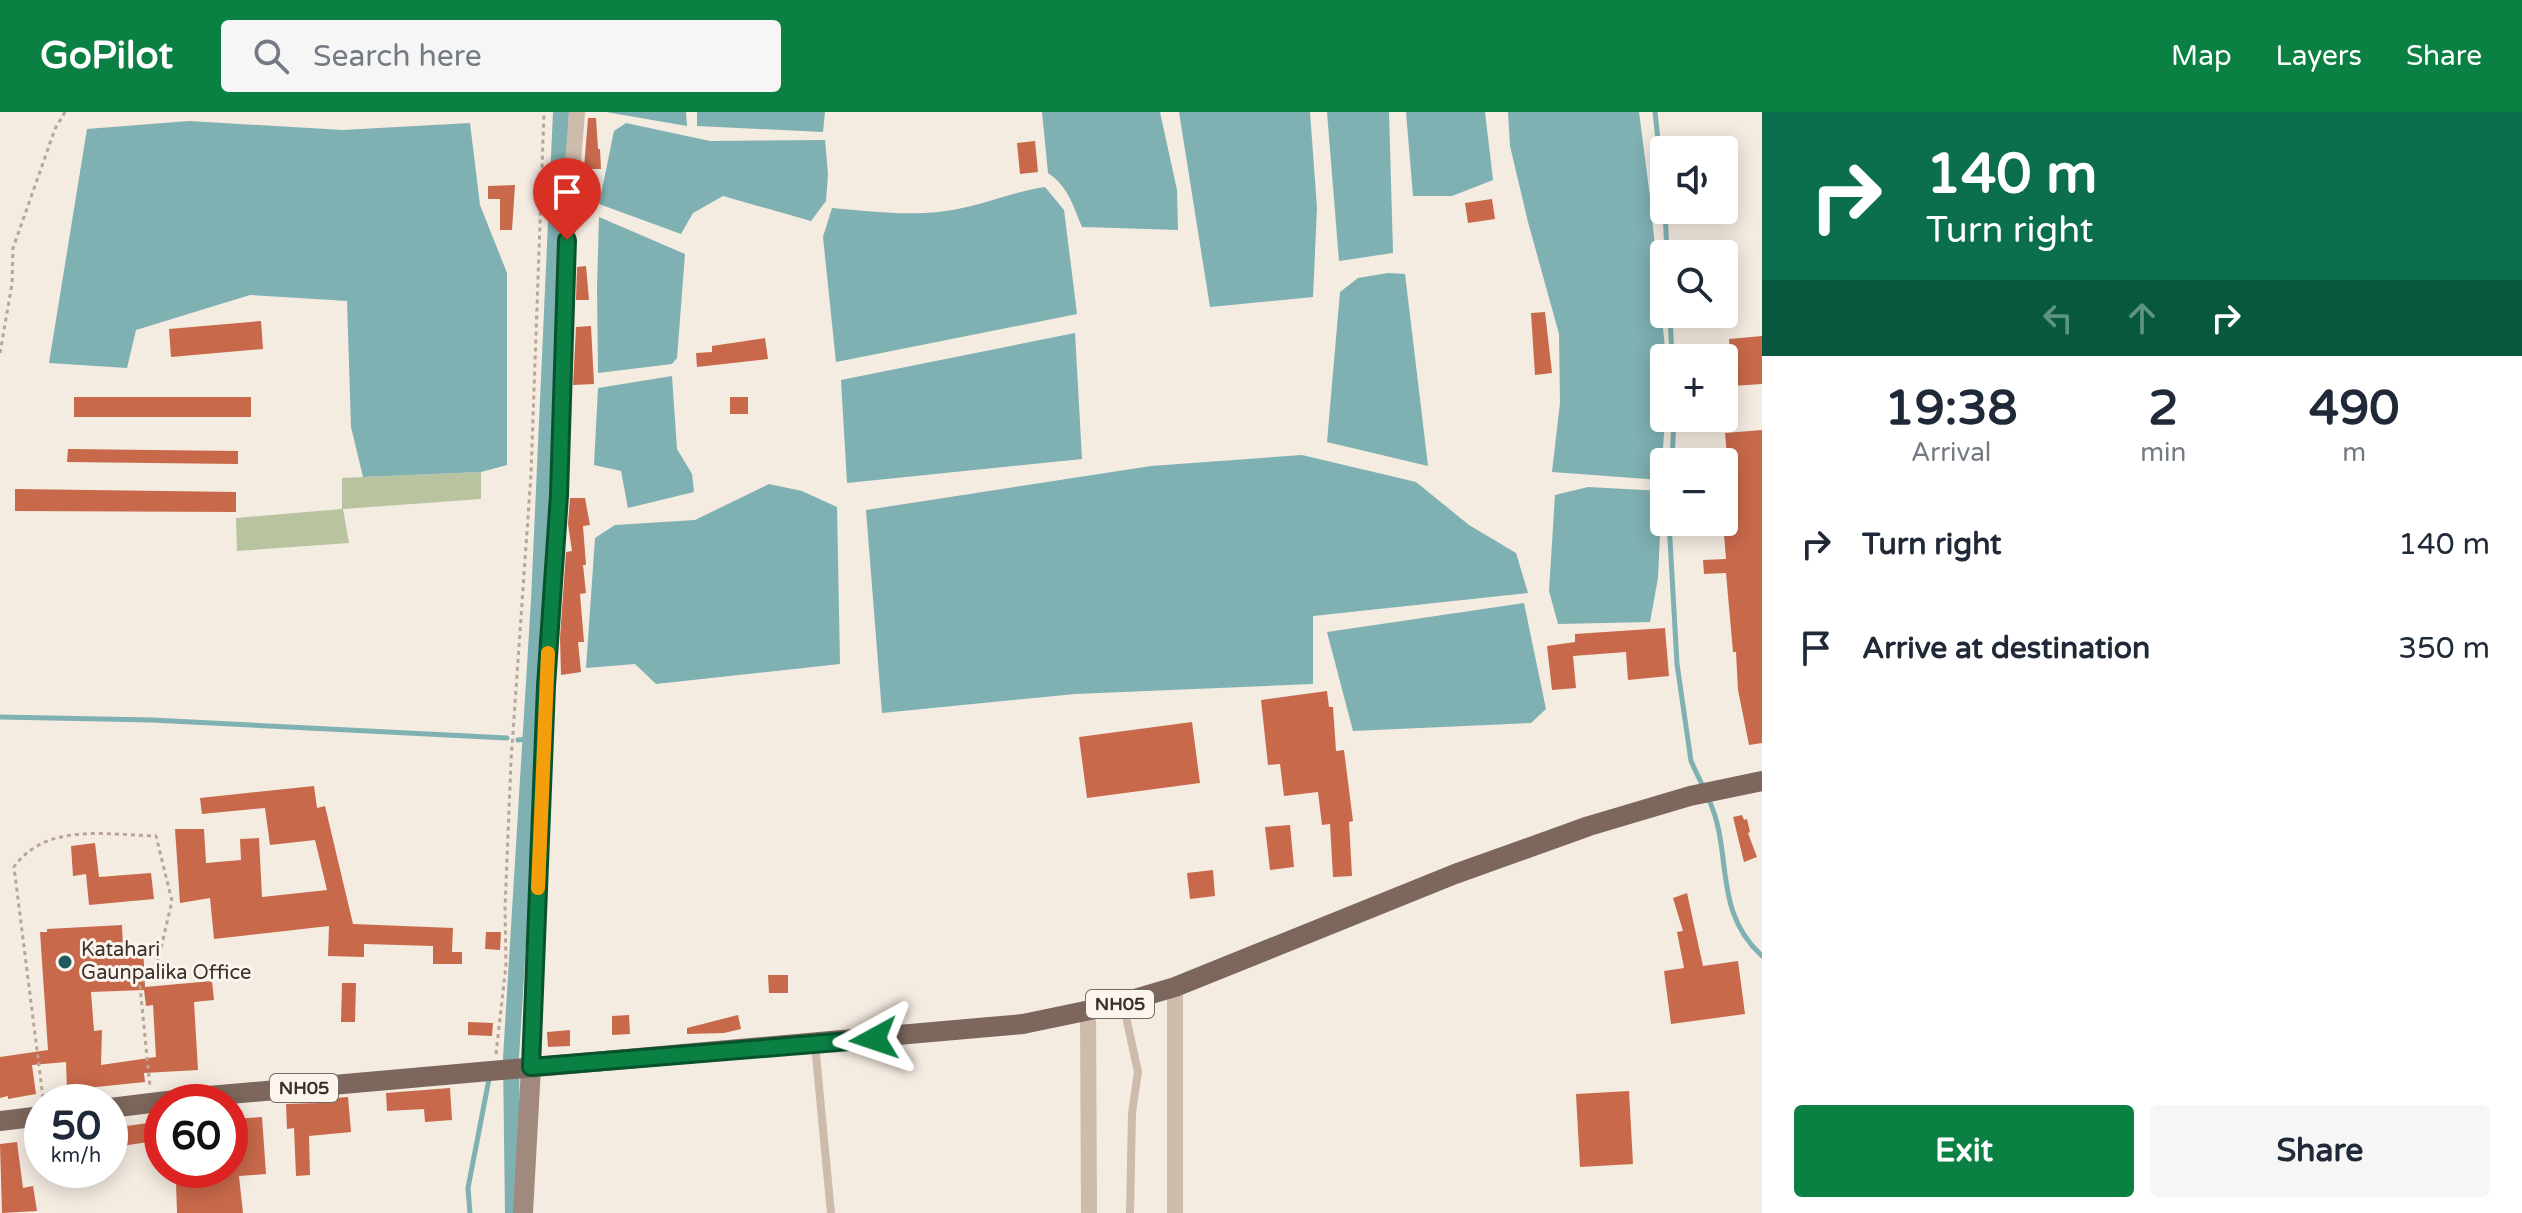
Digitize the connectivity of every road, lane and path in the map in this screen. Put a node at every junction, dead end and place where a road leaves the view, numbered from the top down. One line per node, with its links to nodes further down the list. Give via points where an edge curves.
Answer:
1 (65, 112): 4 (path, via 13,248)
2 (544, 112): 10 (path, via 531,474 497,1052)
3 (577, 112): 10 (street, via 546,686)
4 (0, 353)
5 (1762, 781): 6 (main road, NH05, via 1589,826)
6 (1175, 987): 7 (main road, NH05); 20 (street)
7 (1123, 1003): 8 (main road, NH05); 19 (lane, via 1138,1072)
8 (1088, 1011): 9 (main road, NH05, via 1023,1024); 18 (street)
9 (815, 1044): 10 (main road, NH05); 17 (lane)
10 (509, 1069): 13 (main road, NH05); 16 (street)
11 (41, 1084): 12 (path, via 14,867 25,852 65,834 156,836 172,901 157,965 140,986)
12 (149, 1084)
13 (248, 1094)
14 (24, 1118): 15 (main road)
15 (0, 1121)
16 (523, 1213)
17 (831, 1213)
18 (1089, 1213)
19 (1130, 1213)
20 (1175, 1213)

